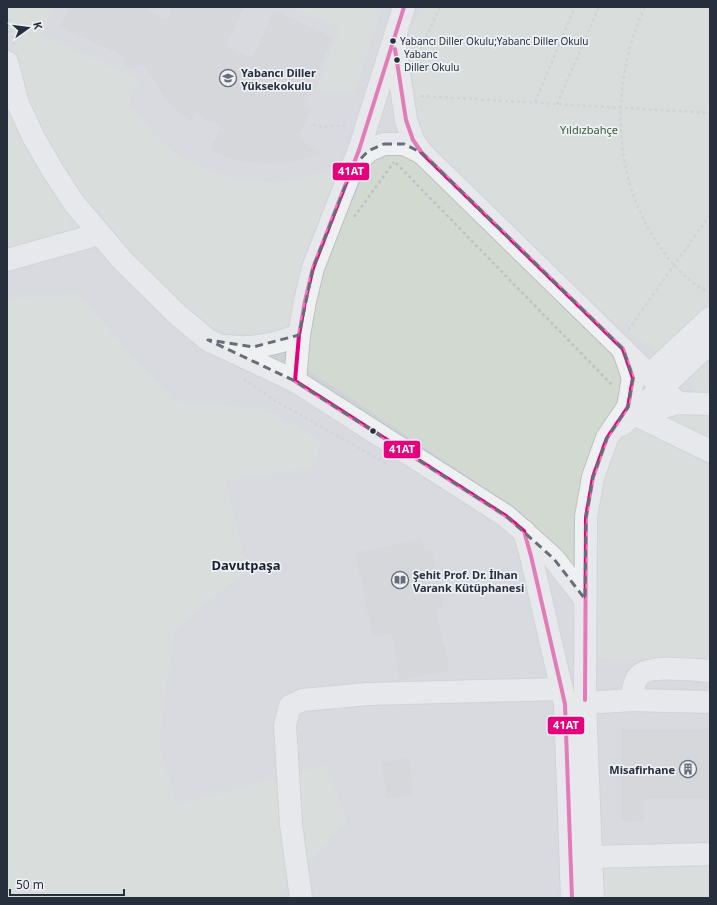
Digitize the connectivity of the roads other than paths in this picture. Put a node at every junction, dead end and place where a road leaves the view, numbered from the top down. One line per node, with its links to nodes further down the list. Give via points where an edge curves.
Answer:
1 (404, 7): 2 (street)
2 (394, 40): 4 (street, via 406,120 413,140); 5 (street)
3 (11, 55): 6 (street, via 18,104 34,138 52,171)
4 (422, 153): 5 (street, via 404,144 384,144 368,151); 10 (street)
5 (353, 167): 9 (street, via 313,268)
6 (99, 234): 7 (street); 11 (street, via 150,288)
7 (7, 260)
8 (710, 318): 14 (street)
9 (299, 335): 11 (street, via 277,343 253,347 230,346); 13 (street)
10 (628, 338): 14 (street); 18 (street, via 633,378 628,407)
11 (208, 340): 13 (street)
12 (710, 343): 14 (street)
13 (295, 381): 20 (street, via 506,516)
14 (655, 381): 15 (street); 17 (street)
15 (678, 404): 16 (street); 17 (street)
16 (710, 404)
17 (634, 414): 18 (street); 19 (street)
18 (608, 438): 21 (street, via 593,477 586,517)
19 (710, 452)
20 (524, 531): 21 (street, via 554,559); 23 (street)
21 (585, 599): 23 (street)
22 (710, 671): 24 (street, via 655,668 639,674 634,684)
23 (570, 699): 24 (street); 27 (street); 28 (street, via 368,694 303,700 290,706 285,725 292,824); 29 (street)
24 (632, 700): 25 (street)
25 (710, 702)
26 (710, 854): 27 (street)
27 (590, 857): 30 (street)
28 (301, 898)
29 (572, 898)
30 (593, 898)

